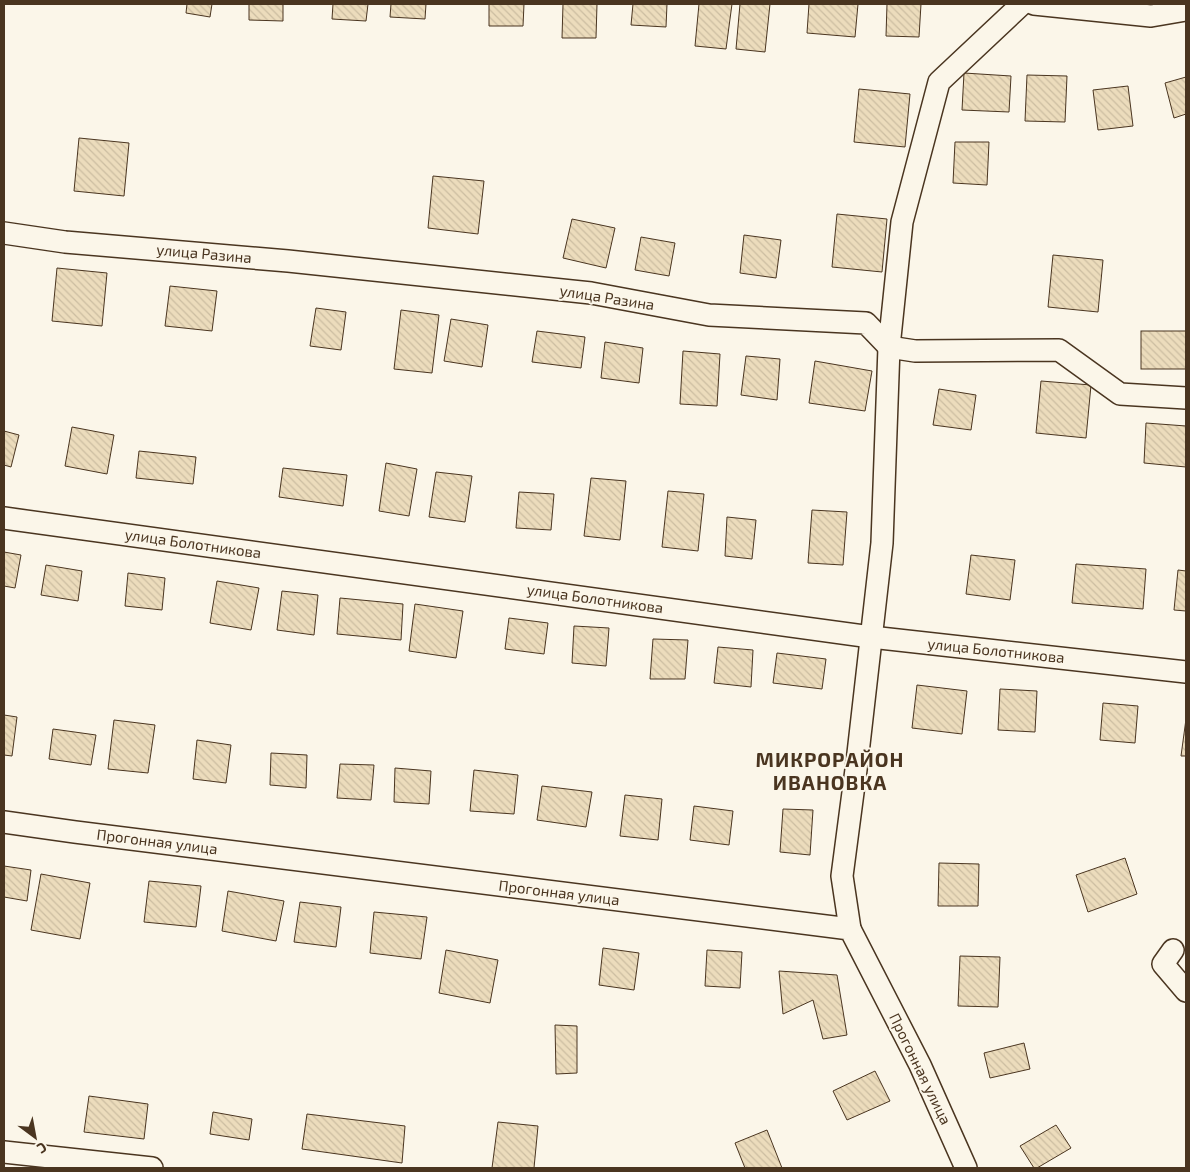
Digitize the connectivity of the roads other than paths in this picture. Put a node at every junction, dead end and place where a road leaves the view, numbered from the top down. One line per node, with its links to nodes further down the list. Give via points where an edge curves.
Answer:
1 (1022, 4): 5 (street, via 939,82 902,222)
2 (1034, 4): 3 (street, via 1151,16)
3 (1186, 10)
4 (4, 233): 5 (street, улица Разина, via 65,242 288,261 591,293 709,315 866,323)
5 (889, 347): 6 (street, via 915,351 1059,350 1120,394); 8 (street, via 882,543)
6 (1186, 398)
7 (4, 518): 8 (street, улица Болотникова)
8 (871, 637): 9 (street, улица Болотникова); 11 (street, via 842,876)
9 (1186, 672)
10 (4, 822): 11 (street, Прогонная улица)
11 (850, 929): 16 (street, Прогонная улица, via 920,1065)
12 (1172, 950): 13 (street, via 1163,964)
13 (1186, 991)
14 (4, 1152): 15 (street)
15 (152, 1168)
16 (966, 1168)

